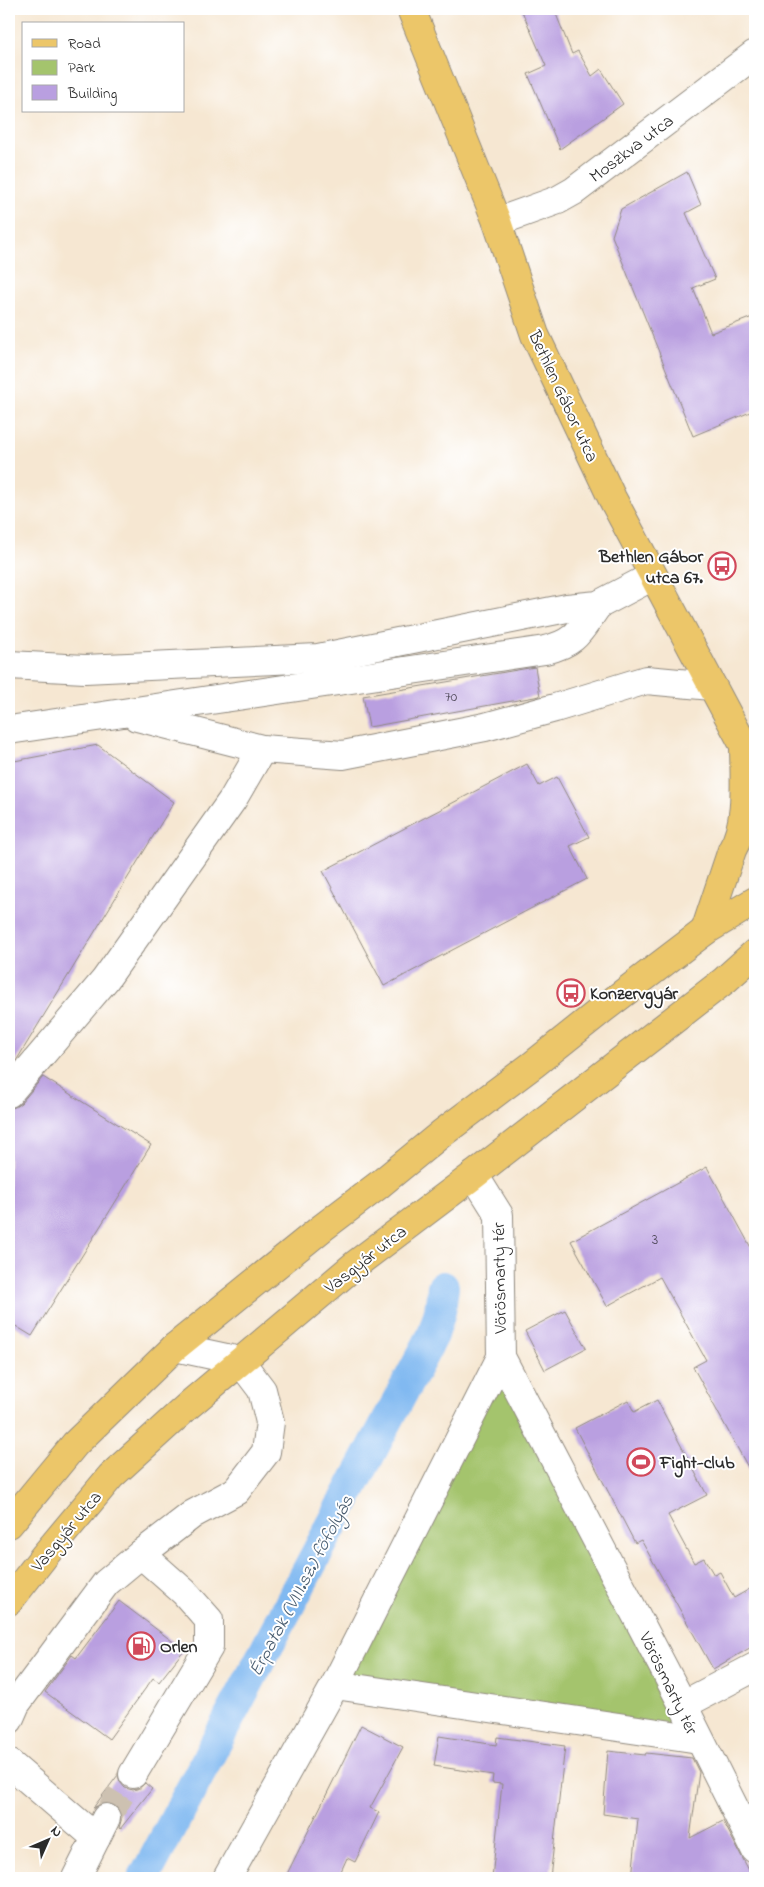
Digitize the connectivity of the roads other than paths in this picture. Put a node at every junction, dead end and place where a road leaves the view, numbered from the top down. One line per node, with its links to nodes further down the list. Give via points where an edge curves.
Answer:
1 (411, 9): 3 (main road, Bethlen Gábor utca)
2 (755, 54): 3 (street, Moszkva utca, via 574,191)
3 (497, 222): 4 (main road, Bethlen Gábor utca, via 535,335 612,498)
4 (653, 576): 5 (street); 7 (main road, Bethlen Gábor utca)
5 (598, 605): 6 (street, via 567,608 318,658 85,669); 8 (street, via 575,637 563,646 546,650)
6 (9, 665)
7 (712, 686): 10 (street, via 646,680 485,727 343,754); 11 (main road, Bethlen Gábor utca)
8 (123, 713): 9 (street); 10 (street)
9 (9, 730)
10 (262, 749): 17 (street, via 234,799 105,980)
11 (751, 752): 13 (main road, via 739,839 732,850)
12 (755, 901): 13 (main road)
13 (705, 931): 19 (main road, via 441,1134)
14 (755, 954): 15 (main road, Vasgyár utca)
15 (726, 980): 16 (main road); 18 (main road, Vasgyár utca)
16 (755, 983)
17 (9, 1093)
18 (474, 1175): 20 (street, Vörösmarty tér, via 499,1215); 21 (main road, Vasgyár utca, via 356,1264)
19 (175, 1347): 21 (street); 22 (main road, via 74,1444)
20 (501, 1356): 26 (street, Vörösmarty tér); 27 (street, Vörösmarty tér)
21 (240, 1361): 23 (street, via 262,1390 270,1422 266,1452 236,1491 193,1514); 24 (main road, Vasgyár utca, via 111,1476)
22 (9, 1524)
23 (141, 1554): 28 (street, via 106,1583 16,1704); 31 (street, via 184,1592 209,1620 209,1647)
24 (9, 1601)
25 (755, 1666): 27 (street)
26 (334, 1685): 29 (street, Vörösmarty tér); 34 (street, Vörösmarty tér)
27 (683, 1705): 29 (street, Vörösmarty tér)
28 (9, 1720)
29 (699, 1739): 32 (street)
30 (9, 1763): 33 (street, via 101,1828)
31 (134, 1774)
32 (755, 1849)
33 (76, 1878)
34 (227, 1878)

